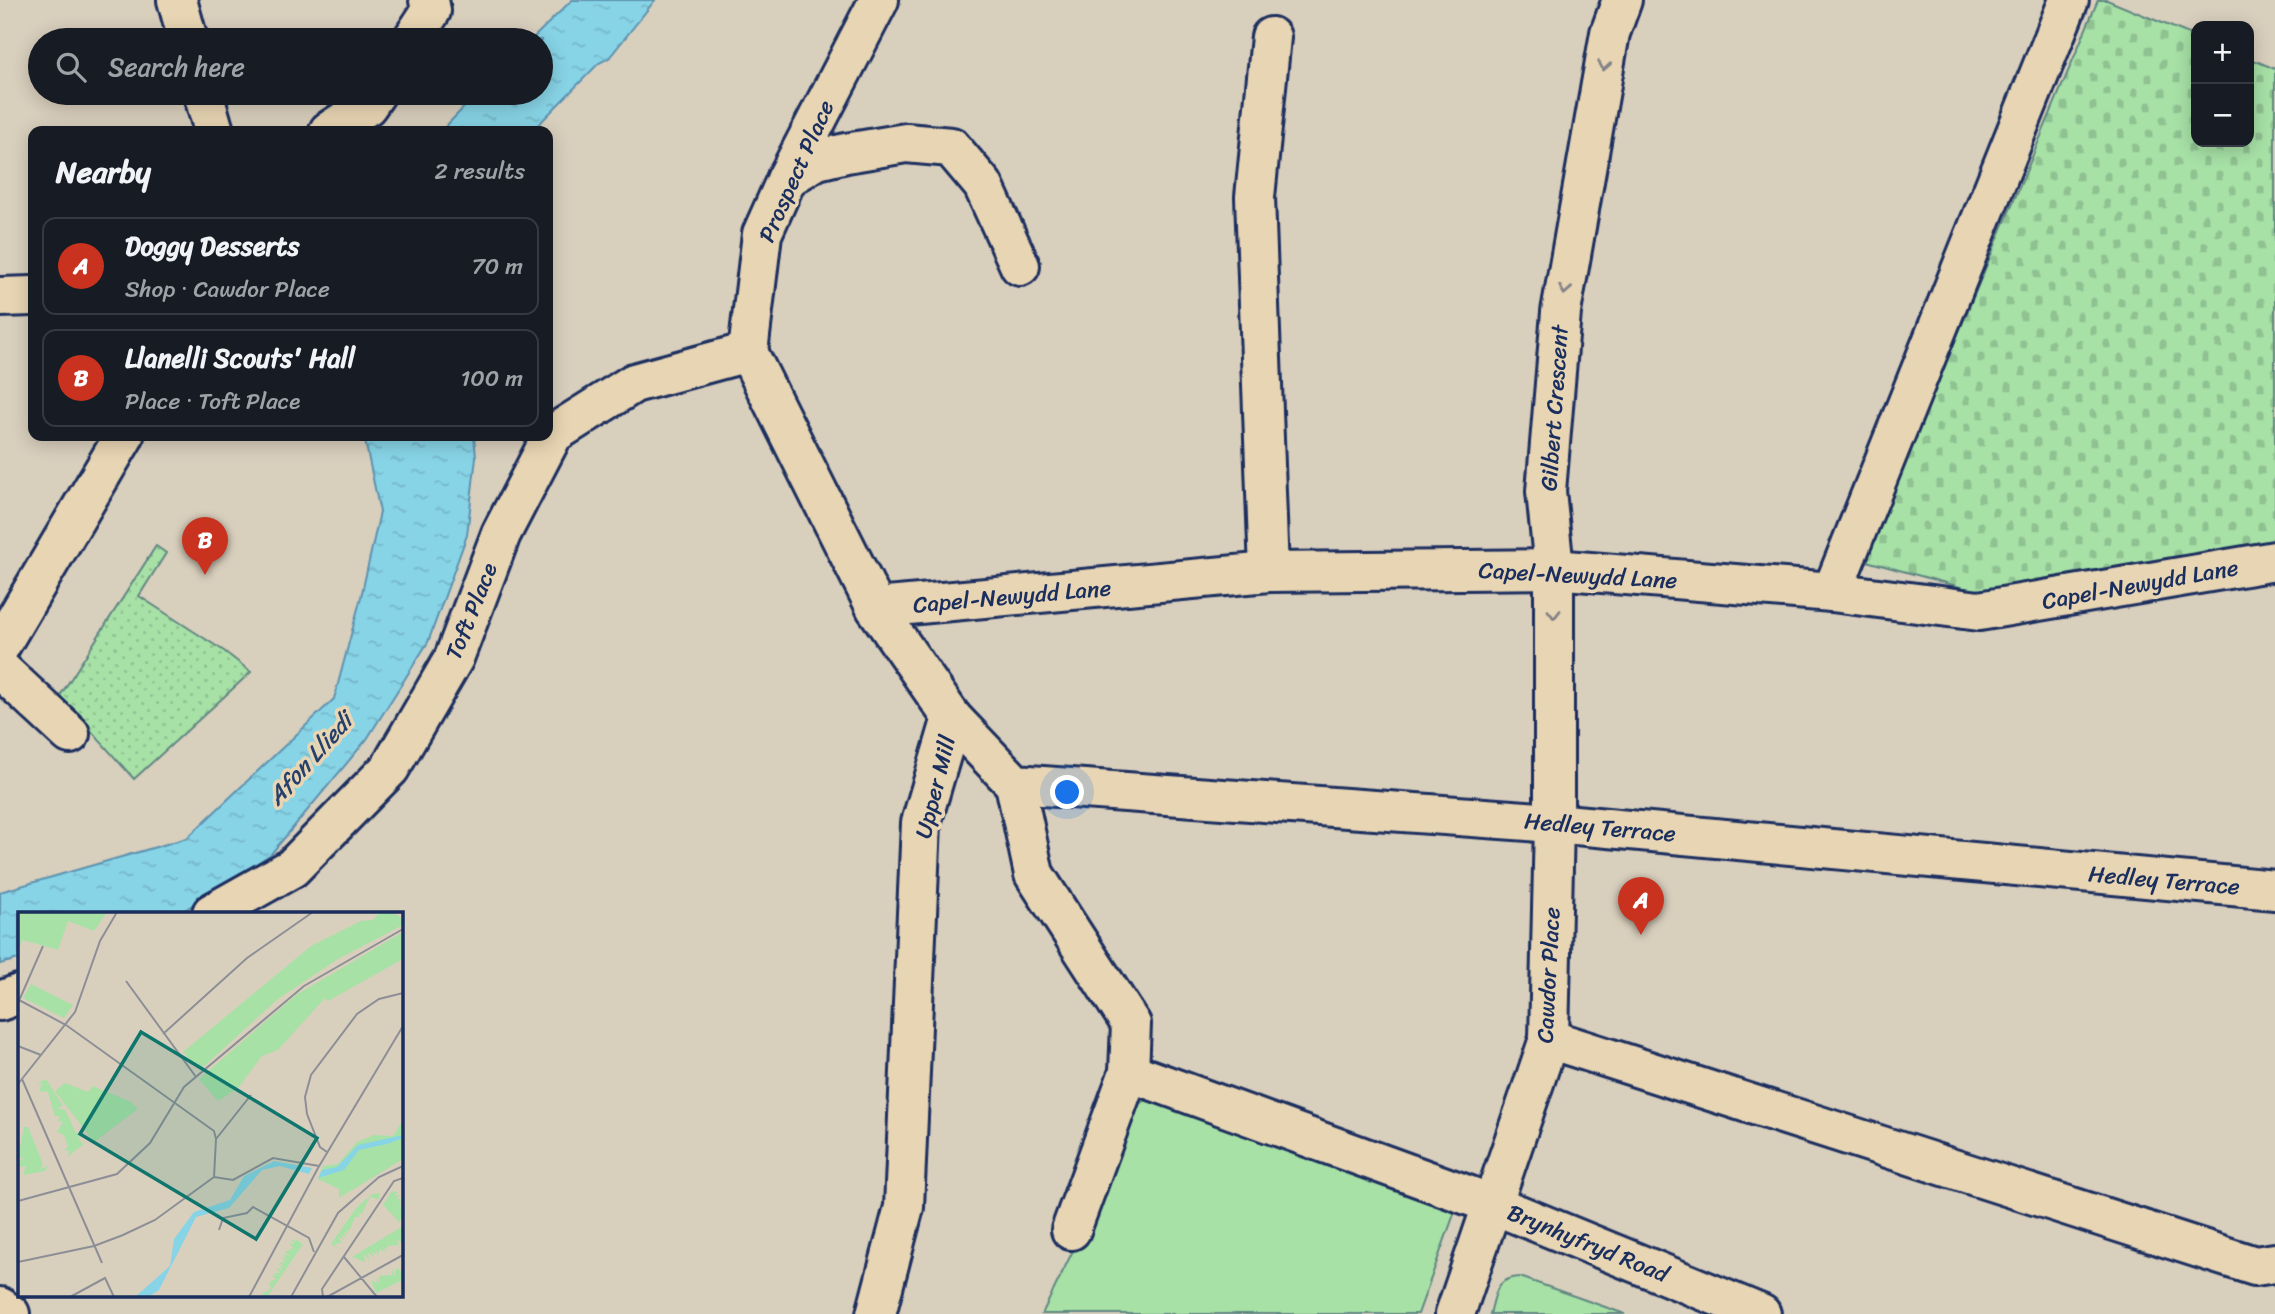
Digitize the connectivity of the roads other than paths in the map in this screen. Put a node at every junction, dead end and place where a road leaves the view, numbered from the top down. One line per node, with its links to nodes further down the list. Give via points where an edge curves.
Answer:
1 (177, 0): 6 (street)
2 (429, 0): 7 (street, via 431,11)
3 (879, 0): 13 (street, Prospect Place)
4 (1622, 0): 22 (street, Gilbert Crescent, one-way to 22, via 1610,33 1561,312 1546,491)
5 (2069, 0): 24 (street)
6 (185, 28)
7 (420, 28)
8 (1271, 37): 23 (street, via 1255,197)
9 (206, 105): 11 (street)
10 (368, 105): 12 (street)
11 (213, 126)
12 (337, 126)
13 (787, 178): 14 (street, via 817,160 846,153 906,143 951,147 983,185); 17 (street, Prospect Place, via 762,234)
14 (1020, 266)
15 (28, 296): 16 (street)
16 (0, 297)
17 (748, 352): 18 (street, Toft Place, via 634,383); 25 (street, Upper Mill)
18 (553, 434)
19 (121, 441): 26 (street)
20 (549, 441): 33 (street, Toft Place, via 501,534 454,657 390,768 292,868)
21 (2275, 561): 24 (street, Capel-Newydd Lane, via 1979,611)
22 (1555, 569): 23 (street, Capel-Newydd Lane); 24 (street, Capel-Newydd Lane); 31 (street, Gilbert Crescent, one-way to 31)
23 (1269, 572): 25 (street, Capel-Newydd Lane)
24 (1832, 592)
25 (876, 608): 28 (street, Upper Mill)
26 (0, 646)
27 (0, 669): 29 (street)
28 (951, 718): 30 (street); 43 (street, Upper Mill, via 921,823 904,1207)
29 (70, 734)
30 (1015, 784): 31 (street, Hedley Terrace); 37 (street, via 1034,874 1131,1024)
31 (1554, 823): 32 (street, Hedley Terrace); 36 (street, Cawdor Place)
32 (2275, 890)
33 (214, 912)
34 (18, 994): 35 (street)
35 (0, 1002)
36 (1549, 1039): 38 (street, Cawdor Place); 40 (street, via 2255,1266)
37 (1129, 1072): 38 (street, Brynhyfryd Road); 39 (street)
38 (1492, 1204): 44 (street, Cawdor Place); 45 (street, Brynhyfryd Road)
39 (1071, 1230)
40 (2275, 1263)
41 (0, 1307): 42 (street)
42 (10, 1314)
43 (876, 1314)
44 (1455, 1314)
45 (1761, 1314)

